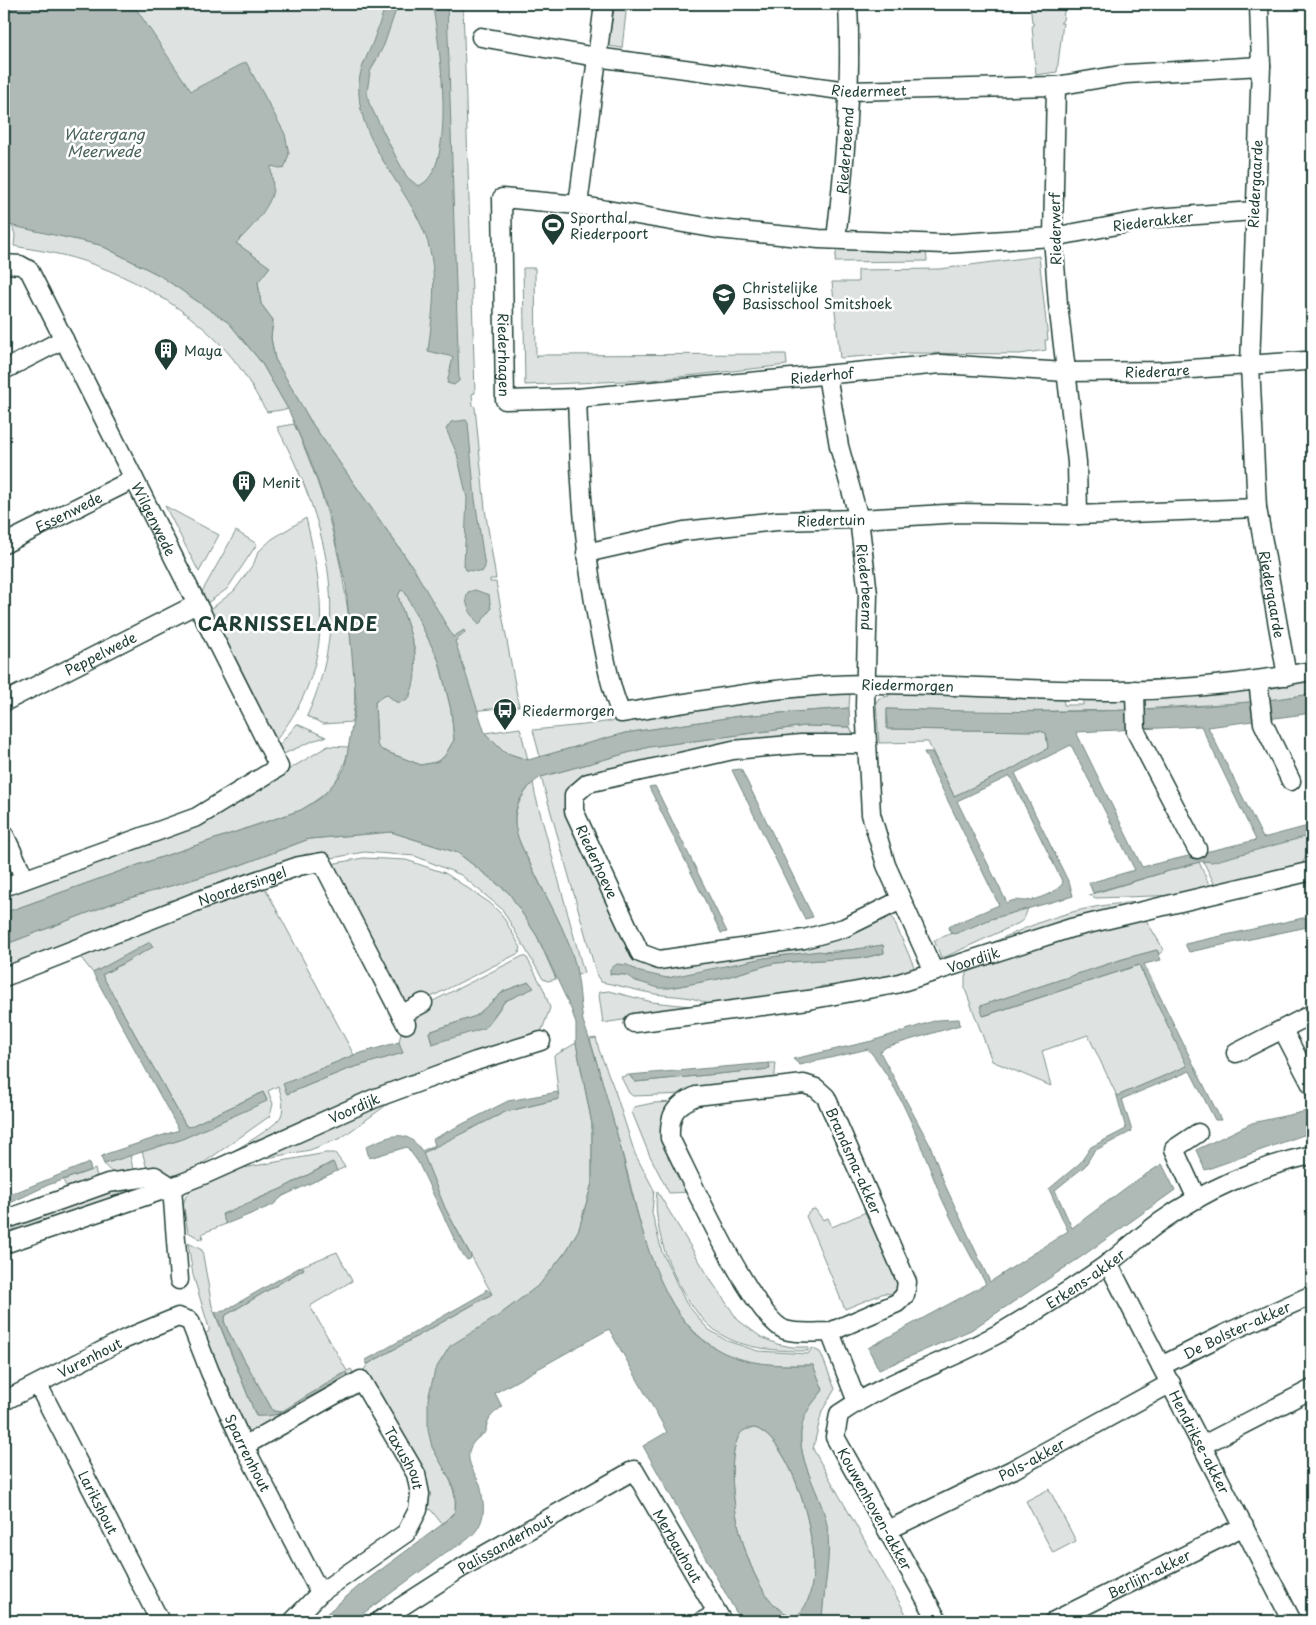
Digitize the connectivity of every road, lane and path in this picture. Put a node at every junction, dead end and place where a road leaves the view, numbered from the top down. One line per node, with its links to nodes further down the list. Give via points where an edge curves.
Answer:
1 (604, 4): 5 (street)
2 (848, 4): 8 (street, Riederbeemd)
3 (1258, 4): 6 (street, Riedergaarde)
4 (482, 37): 5 (street, Riedermeet)
5 (596, 58): 8 (street, Riedermeet); 9 (street)
6 (1261, 66): 7 (street, Riedermeet, via 1126,74); 10 (street, Riedergaarde)
7 (1056, 86): 8 (street, Riedermeet); 11 (street, Riederwerf)
8 (848, 91): 12 (street, Riederbeemd, via 845,163)
9 (578, 205): 12 (street, via 718,229); 20 (street, Riederhagen, via 502,198 505,400)
10 (1254, 211): 11 (street, Riederakker, via 1155,218); 16 (street, Riedergaarde)
11 (1053, 237): 12 (street, via 944,244); 18 (street, Riederwerf)
12 (836, 239)
13 (4, 264): 14 (street, Wilgenwede, via 20,265 29,270)
14 (64, 339): 17 (street); 21 (street, Wilgenwede)
15 (1305, 361): 16 (street)
16 (1250, 364): 18 (street, Riederare, via 1162,371); 22 (street, Riedergaarde)
17 (4, 370)
18 (1066, 372): 19 (street, Riederhof, via 941,364); 23 (street, via 1077,462)
19 (827, 375): 20 (street, Riederhof); 24 (street, Riederbeemd, via 839,446)
20 (577, 398): 26 (street)
21 (134, 479): 25 (street, Essenwede); 27 (street, Wilgenwede)
22 (1257, 508): 23 (street, Riedertuin); 29 (street, Riedergaarde)
23 (1078, 515): 24 (street, Riedertuin, via 962,513)
24 (859, 519): 26 (street, Riedertuin, via 777,521 684,531); 30 (street, Riederbeemd, via 868,594)
25 (4, 544)
26 (586, 553): 30 (street, Riedermorgen, via 613,694 621,712 750,693)
27 (197, 604): 33 (street, Peppelwede); 39 (street, Wilgenwede, via 279,767 197,817)
28 (1312, 671): 29 (street, Riedermorgen)
29 (1287, 676): 31 (street, Riedermorgen)
30 (867, 684): 32 (street, Riedermorgen); 34 (street)
31 (1259, 688): 32 (street, Riedermorgen, via 1206,687); 35 (street, via 1263,723)
32 (1135, 696): 37 (street, via 1136,732)
33 (4, 702)
34 (866, 744): 41 (street, via 871,814 886,865); 41 (street, Riederhoeve, via 772,746 680,760 588,783 574,795 574,811 640,953 659,960 804,939 844,928)
35 (1291, 781)
36 (4, 834): 39 (street)
37 (1197, 849)
38 (1311, 867): 42 (street, Voordijk, via 1071,928)
39 (26, 879): 40 (street)
40 (4, 887)
41 (901, 900): 42 (street)
42 (934, 972): 46 (street, Voordijk, via 896,984 808,1000)
43 (4, 977): 44 (street, Noordersingel, via 203,899 299,866 322,862 404,1019)
44 (423, 1003)
45 (1312, 1014): 47 (street)
46 (634, 1023)
47 (1282, 1030): 49 (street); 50 (street)
48 (541, 1041): 53 (street, Voordijk, via 373,1099)
49 (1236, 1053)
50 (1312, 1086)
51 (1198, 1133): 54 (street, via 1174,1148)
52 (1312, 1156): 54 (street, Erkens-akker, via 1290,1160 1240,1178)
53 (172, 1187): 55 (street, via 155,1176 108,1183); 56 (street, Voordijk); 58 (street)
54 (1197, 1198): 57 (street, Erkens-akker)
55 (4, 1220)
56 (4, 1244)
57 (1108, 1263): 62 (street, Hendrikse-akker); 67 (street, Erkens-akker, via 1004,1330)
58 (179, 1280)
59 (1312, 1295): 62 (street, De Bolster-akker)
60 (178, 1317): 64 (street, Vurenhout, via 126,1339); 69 (street, Sparrenhout, via 190,1321)
61 (830, 1332): 61 (street, Brandsma-akker, via 897,1303 905,1295 907,1282 826,1097 816,1088 804,1084 696,1096 684,1102 669,1122 670,1138 721,1241 751,1291 775,1324 786,1330); 67 (street)
62 (1161, 1366): 63 (street, Hendrikse-akker)
63 (1171, 1384): 68 (street, Hendrikse-akker); 72 (street, Pols-akker, via 1012,1470)
64 (38, 1385): 66 (street, Vurenhout); 75 (street, Larikshout)
65 (1312, 1389): 68 (street)
66 (4, 1401)
67 (857, 1402): 72 (street, Kouwenhoven-akker, via 839,1414 834,1437)
68 (1203, 1445): 71 (street, Hendrikse-akker)
69 (244, 1446): 73 (street, Sparrenhout); 73 (street, Taxushout, via 361,1380 416,1474 420,1494 418,1510 406,1533)
70 (634, 1470): 74 (street, Merbauhout); 77 (street, Palissanderhout, via 462,1567)
71 (1244, 1526): 79 (street, Berlijn-akker); 80 (street, Hendrikse-akker)
72 (888, 1530): 78 (street, Kouwenhoven-akker)
73 (320, 1593): 76 (street, Taxushout)
74 (714, 1619)
75 (160, 1621)
76 (293, 1621)
77 (379, 1621)
78 (938, 1621)
79 (1054, 1621)
80 (1292, 1621)

